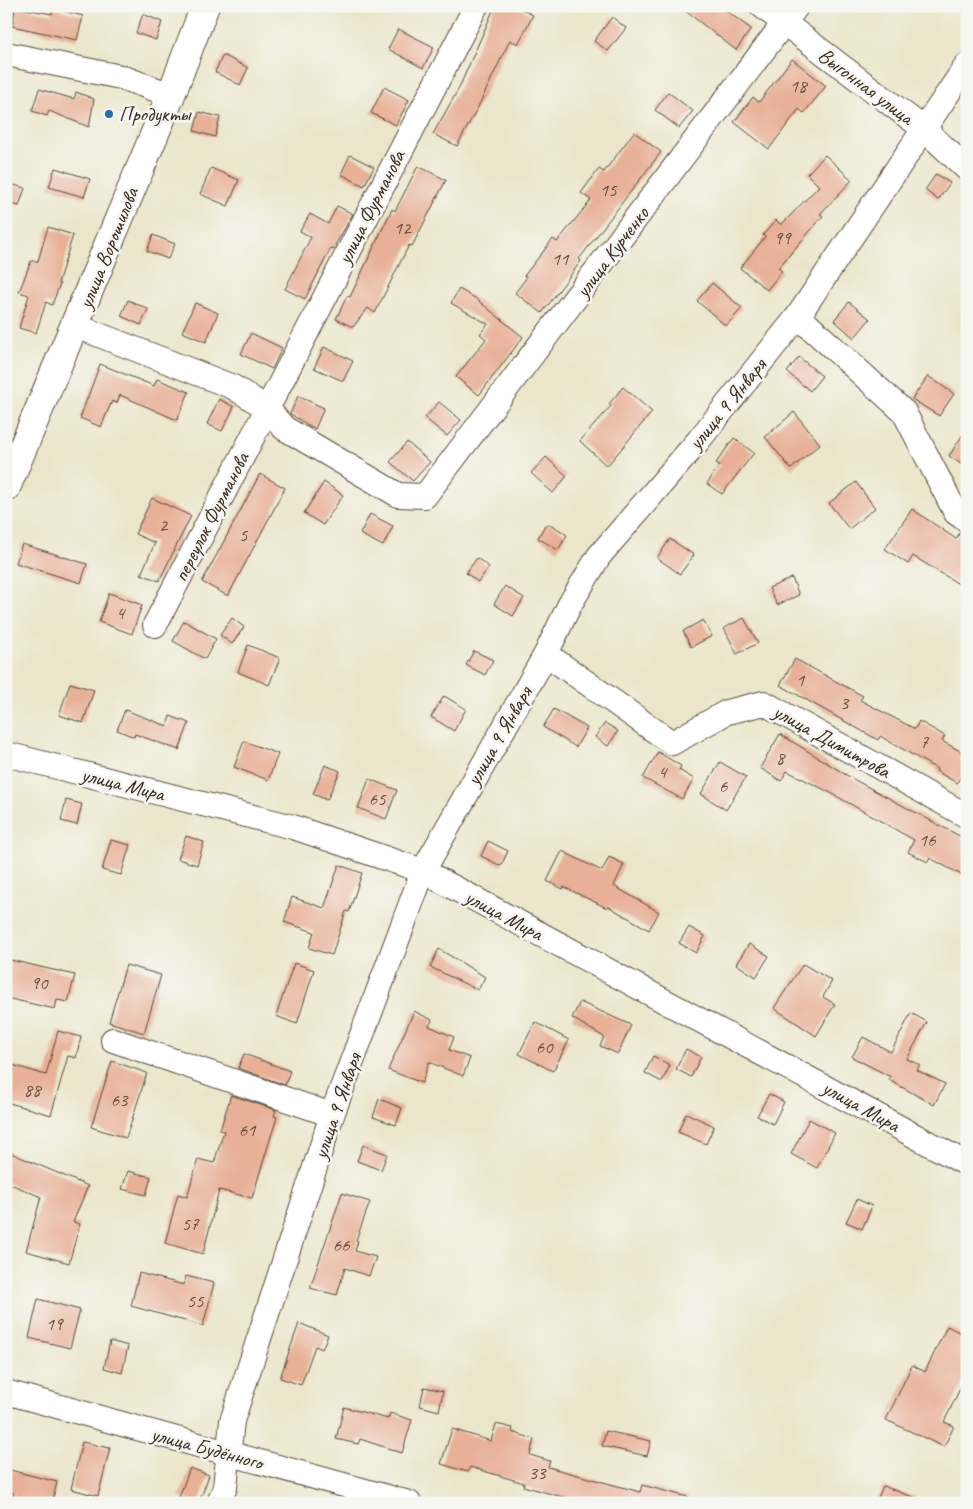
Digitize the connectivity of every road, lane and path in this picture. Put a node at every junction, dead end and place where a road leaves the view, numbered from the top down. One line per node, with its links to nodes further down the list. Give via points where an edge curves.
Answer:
1 (205, 6): 7 (main road, улица Ворошилова)
2 (476, 6): 12 (street, улица Фурманова)
3 (762, 6): 4 (street, Выгонная улица)
4 (791, 16): 8 (street, Выгонная улица); 12 (street, улица Курченко, via 424,496 398,495 284,428)
5 (6, 54): 7 (street, via 121,77)
6 (967, 65): 8 (street, улица 9 Января)
7 (171, 95): 11 (main road, улица Ворошилова)
8 (924, 129): 9 (street, Выгонная улица); 10 (street, улица 9 Января)
9 (967, 169)
10 (798, 316): 14 (street, via 904,412 956,513); 16 (street, улица 9 Января, via 698,442 599,556 570,604)
11 (76, 326): 12 (street, via 233,387); 13 (main road, улица Ворошилова)
12 (267, 408): 15 (street, переулок Фурманова)
13 (6, 488)
14 (967, 520)
15 (156, 625)
16 (546, 654): 18 (street, улица Димитрова, via 672,743 727,712 764,703); 19 (street, улица 9 Января)
17 (6, 754): 19 (street, улица Мира, via 292,827)
18 (967, 816)
19 (423, 871): 21 (street, улица 9 Января); 22 (street, улица Мира)
20 (113, 1040): 21 (street)
21 (332, 1115): 24 (street, улица 9 Января, via 232,1420)
22 (967, 1164)
23 (6, 1392): 24 (street, улица Будённого)
24 (230, 1455): 25 (street, улица 9 Января); 26 (street, улица Будённого)
25 (219, 1503)
26 (409, 1503)

